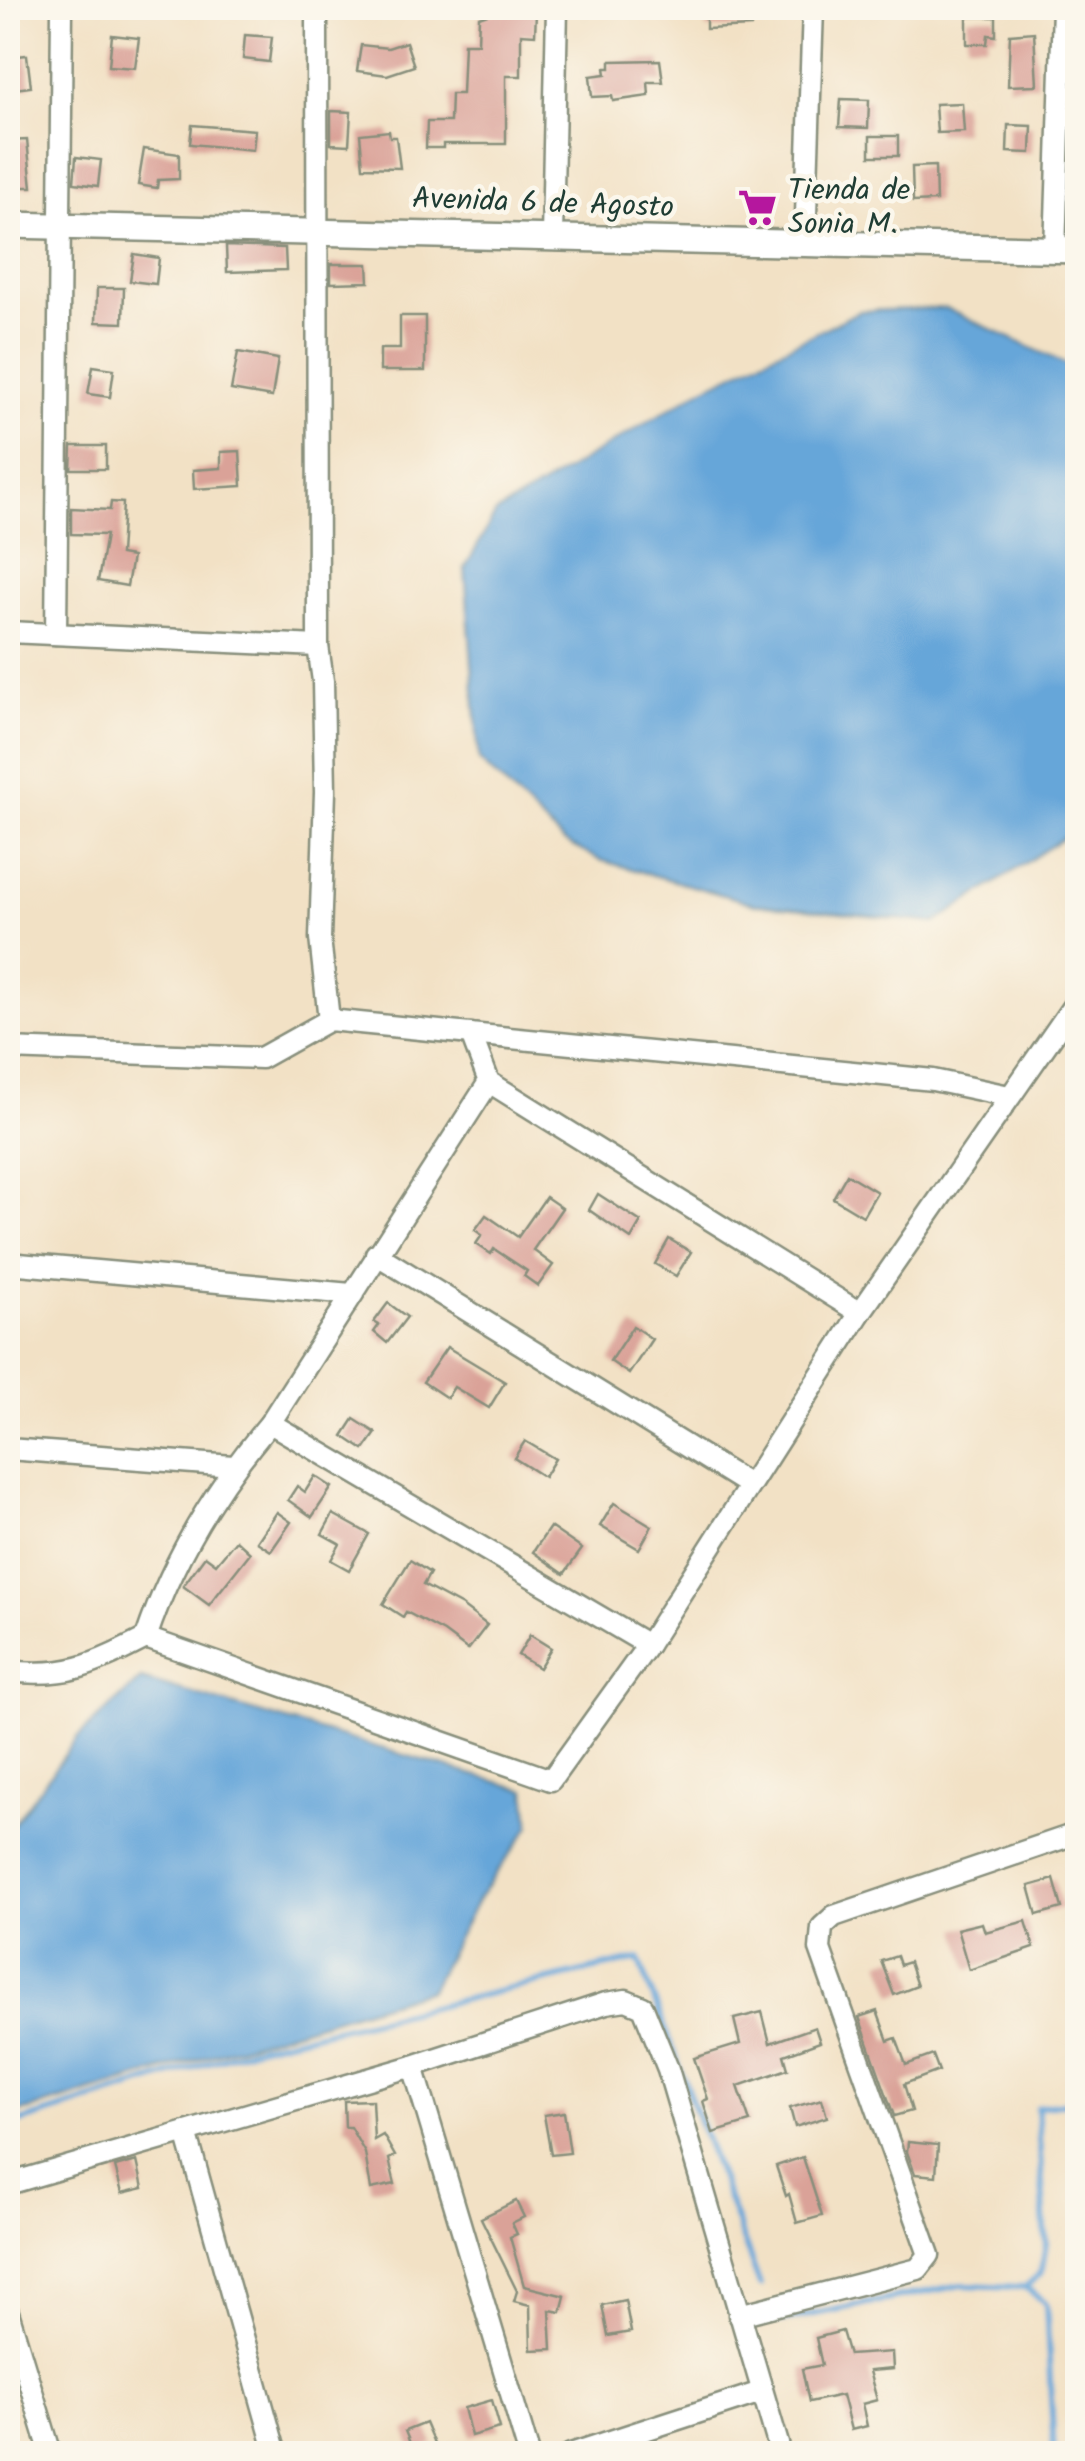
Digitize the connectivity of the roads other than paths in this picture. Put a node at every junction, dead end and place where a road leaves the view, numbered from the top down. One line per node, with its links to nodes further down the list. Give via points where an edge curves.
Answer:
1 (62, 8): 7 (street)
2 (317, 8): 8 (street)
3 (557, 8): 9 (street)
4 (813, 8): 10 (street)
5 (1063, 8): 11 (street)
6 (8, 226): 7 (street, Avenida 6 de Agosto)
7 (61, 228): 8 (street, Avenida 6 de Agosto); 13 (street)
8 (317, 230): 9 (street, Avenida 6 de Agosto); 14 (street)
9 (552, 237): 10 (street, Avenida 6 de Agosto)
10 (805, 244): 11 (street, Avenida 6 de Agosto)
11 (1066, 250)
12 (8, 632): 13 (street)
13 (56, 634): 14 (street)
14 (318, 646): 16 (street, via 326,792 320,938)
15 (1078, 999): 20 (street)
16 (329, 1020): 17 (street); 18 (street, via 261,1058)
17 (471, 1034): 19 (street); 20 (street, via 933,1080)
18 (8, 1049)
19 (489, 1082): 21 (street); 24 (street)
20 (1010, 1096): 24 (street)
21 (376, 1254): 23 (street); 28 (street)
22 (8, 1263): 23 (street)
23 (352, 1294): 25 (street)
24 (860, 1312): 28 (street)
25 (270, 1423): 27 (street); 30 (street)
26 (8, 1450): 27 (street)
27 (234, 1466): 29 (street, via 162,1590)
28 (748, 1484): 30 (street)
29 (146, 1638): 30 (street, via 552,1780); 31 (street, via 88,1667 41,1675)
30 (648, 1646)
31 (8, 1671)
32 (1078, 1833): 37 (street, via 834,1916 822,1928 820,1949 930,2255 918,2269)
33 (413, 2066): 34 (street); 37 (street, via 606,2004 626,2000 643,2006 668,2069); 41 (street)
34 (186, 2132): 35 (street); 40 (street)
35 (8, 2184)
36 (8, 2312): 39 (street)
37 (739, 2315): 38 (street)
38 (761, 2392): 42 (street); 43 (street)
39 (51, 2454)
40 (276, 2454)
41 (529, 2454)
42 (571, 2454)
43 (780, 2454)

